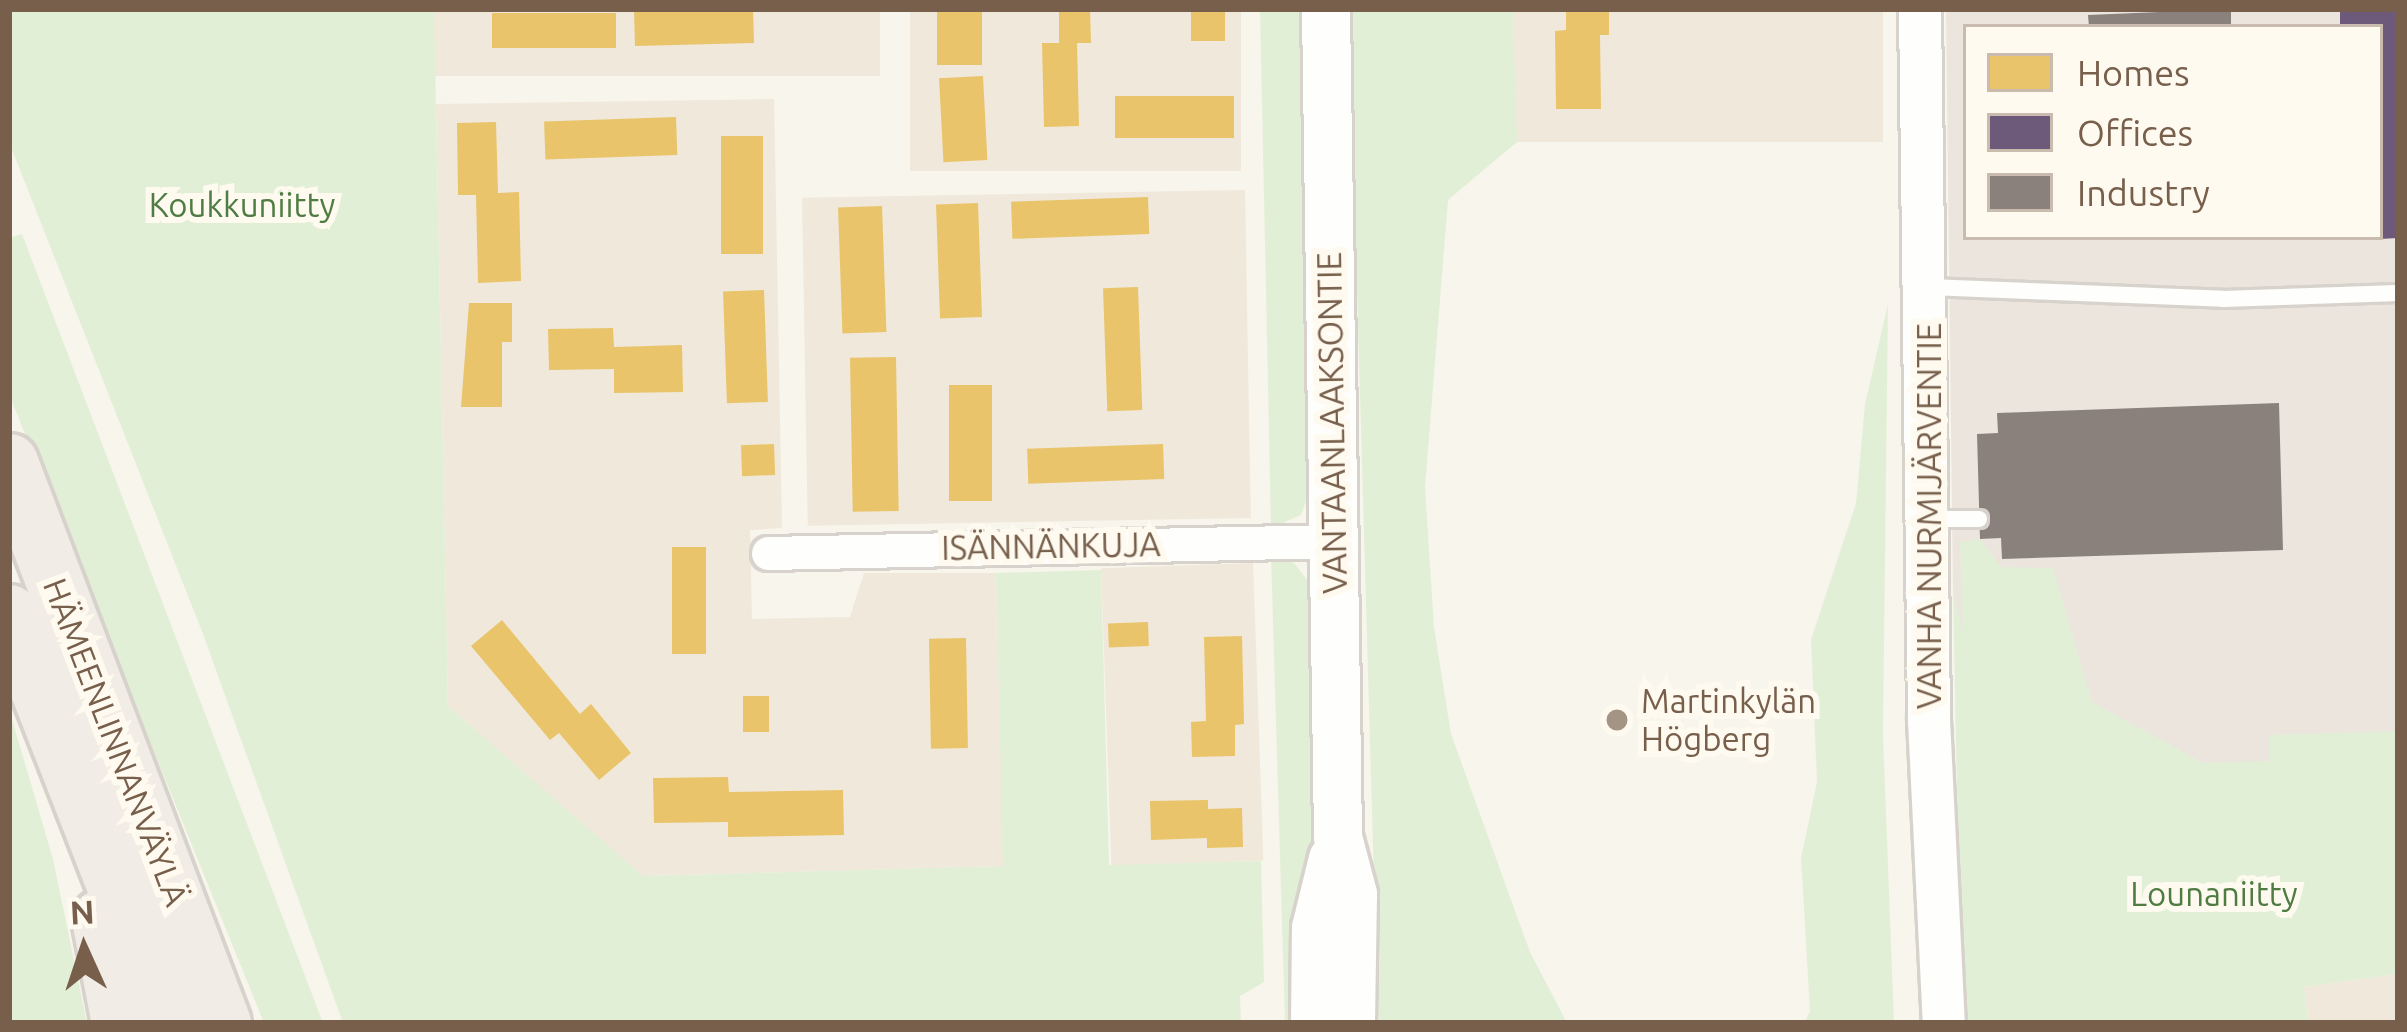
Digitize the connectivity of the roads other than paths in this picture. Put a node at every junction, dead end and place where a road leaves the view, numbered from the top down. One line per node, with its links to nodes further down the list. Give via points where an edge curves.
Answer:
1 (1325, 9): 8 (main road, VANTAANLAAKSONTIE)
2 (1920, 9): 3 (street, VANHA NURMIJÄRVENTIE)
3 (1930, 287): 4 (lane, via 2223,298); 6 (street, VANHA NURMIJÄRVENTIE)
4 (2398, 293)
5 (9, 462): 13 (highway, HÄMEENLINNANVÄYLÄ)
6 (1930, 519): 7 (lane); 17 (street, VANHA NURMIJÄRVENTIE, via 1929,720)
7 (1979, 519)
8 (1334, 541): 9 (street, ISÄNNÄNKUJA); 12 (main road, VANTAANLAAKSONTIE)
9 (768, 553)
10 (9, 613): 11 (highway, HÄMEENLINNANVÄYLÄ)
11 (51, 722): 13 (highway, HÄMEENLINNANVÄYLÄ); 14 (highway)
12 (1338, 837): 15 (main road, VANTAANLAAKSONTIE, via 1316,928); 16 (main road, VANTAANLAAKSONTIE, via 1352,894)
13 (207, 1014)
14 (120, 1023)
15 (1315, 1023)
16 (1351, 1023)
17 (1944, 1023)

